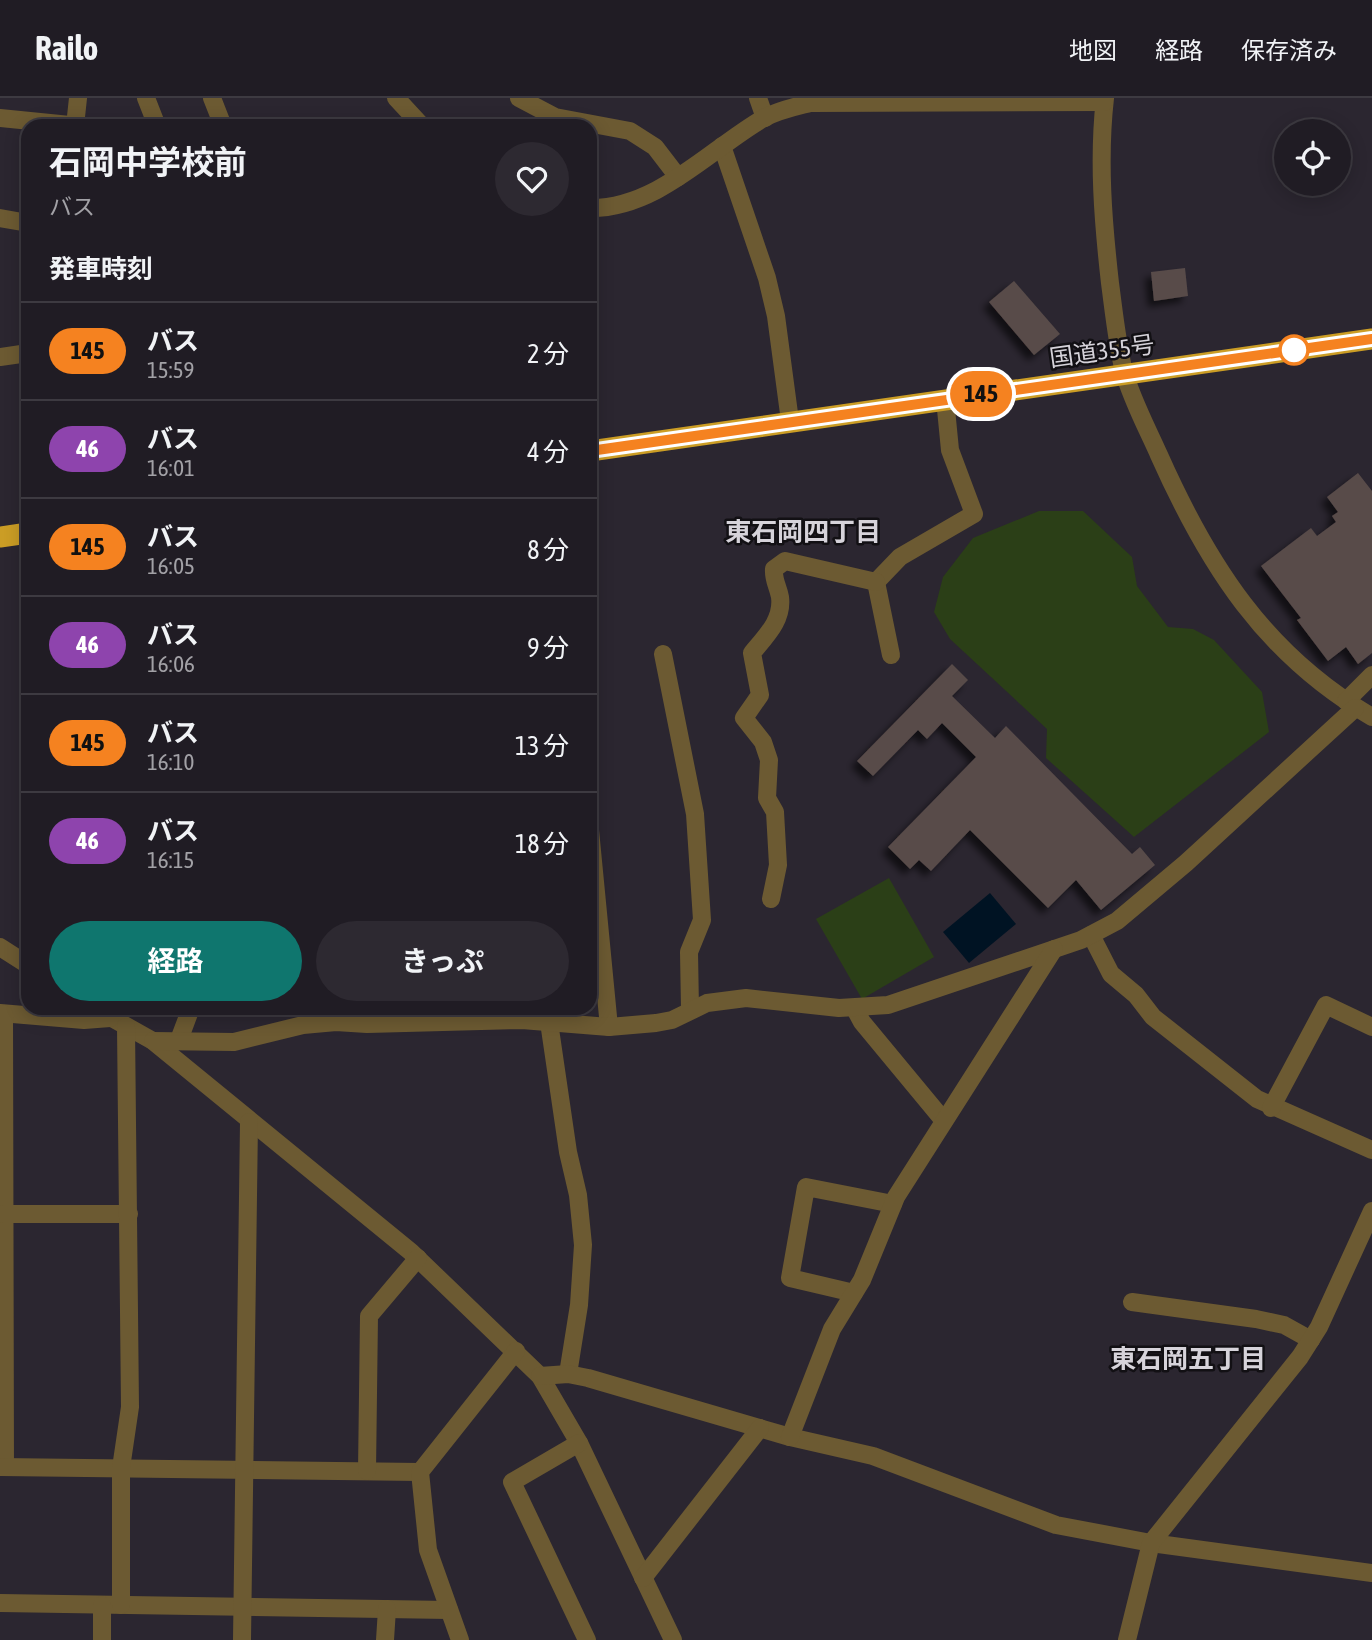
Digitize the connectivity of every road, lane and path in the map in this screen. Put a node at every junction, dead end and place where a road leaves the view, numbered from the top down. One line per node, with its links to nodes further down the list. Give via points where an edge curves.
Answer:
1 (78, 98): 11 (street)
2 (146, 98): 12 (street)
3 (212, 98): 13 (street)
4 (396, 98): 14 (street)
5 (519, 98): 15 (street)
6 (758, 98): 10 (street)
7 (850, 100): 8 (street); 10 (street, via 810,103)
8 (1105, 100): 26 (street, via 1103,224)
9 (0, 118): 16 (street)
10 (765, 118): 18 (street)
11 (76, 119)
12 (154, 119)
13 (220, 119)
14 (413, 119)
15 (566, 119)
16 (21, 120)
17 (597, 125): 19 (street, via 630,131 655,146)
18 (722, 146): 19 (street); 28 (street, via 767,278)
19 (678, 177): 20 (street, via 620,205)
20 (597, 207)
21 (0, 218): 22 (street)
22 (21, 222)
23 (1372, 339): 26 (highway, 国道355号)
24 (21, 354): 25 (street)
25 (0, 357)
26 (1125, 375): 27 (highway, 国道355号); 36 (street, via 1205,550 1274,641)
27 (945, 399): 28 (highway, 国道355号); 32 (street, via 950,450 974,514 900,557)
28 (790, 421): 29 (highway, 国道355号)
29 (597, 450)
30 (21, 534): 31 (highway)
31 (0, 537)
32 (876, 582): 34 (street); 38 (street, via 785,561 774,569 780,597 778,619 752,653 760,695 744,718 763,742 769,760 767,798 775,812 778,865)
33 (663, 654): 44 (street, via 695,814 702,920 689,952)
34 (891, 655)
35 (1372, 675): 36 (street)
36 (1350, 704): 37 (street); 40 (street, via 1186,863 1137,906)
37 (1372, 718)
38 (771, 900)
39 (597, 903): 55 (street)
40 (1091, 935): 42 (street); 60 (street, via 1111,974 1153,1017)
41 (0, 947): 43 (street)
42 (1054, 949): 45 (street, via 918,996); 61 (street)
43 (21, 960)
44 (690, 1009): 45 (street, via 746,998); 55 (street, via 672,1020)
45 (855, 1009): 61 (street)
46 (2, 1013): 47 (street); 59 (street)
47 (21, 1015)
48 (25, 1015): 52 (street)
49 (105, 1015): 52 (street)
50 (188, 1015): 57 (street)
51 (366, 1016): 53 (street); 57 (street, via 234,1042)
52 (110, 1018): 54 (street)
53 (550, 1022): 55 (street); 73 (street, via 583,1245)
54 (126, 1027): 58 (street); 67 (street)
55 (609, 1027)
56 (1372, 1027): 60 (street, via 1326,1005)
57 (179, 1040): 58 (street)
58 (153, 1041): 62 (street)
59 (2, 1076): 66 (street)
60 (1271, 1108): 63 (street)
61 (944, 1121): 64 (street)
62 (249, 1122): 68 (street); 81 (street)
63 (1372, 1150)
64 (893, 1204): 69 (street); 69 (street, via 806,1187 790,1278)
65 (1372, 1211): 71 (street)
66 (4, 1214): 67 (street); 78 (street)
67 (129, 1214): 79 (street, via 130,1407)
68 (418, 1258): 72 (street); 80 (street, via 369,1316)
69 (854, 1293): 76 (street, via 832,1329)
70 (1132, 1302): 71 (street, via 1256,1319 1284,1325)
71 (1311, 1340): 83 (street)
72 (516, 1351): 74 (street); 82 (street)
73 (568, 1374): 74 (street); 75 (street)
74 (540, 1376): 77 (street)
75 (760, 1428): 76 (street); 85 (street)
76 (790, 1437): 83 (street, via 873,1456 1056,1525)
77 (579, 1443): 85 (street); 96 (street, via 512,1482)
78 (2, 1467): 79 (street)
79 (121, 1468): 81 (street); 88 (street)
80 (367, 1471): 81 (street); 82 (street)
81 (245, 1472): 89 (street)
82 (420, 1472): 91 (street, via 428,1550)
83 (1150, 1543): 84 (street); 98 (street)
84 (1372, 1573)
85 (643, 1578): 97 (street)
86 (0, 1603): 87 (street)
87 (102, 1605): 88 (street); 92 (street)
88 (121, 1605): 89 (street)
89 (243, 1608): 90 (street); 93 (street)
90 (387, 1609): 91 (street); 94 (street)
91 (449, 1610): 95 (street)
92 (102, 1640)
93 (242, 1640)
94 (385, 1640)
95 (460, 1640)
96 (587, 1640)
97 (673, 1640)
98 (1127, 1640)

